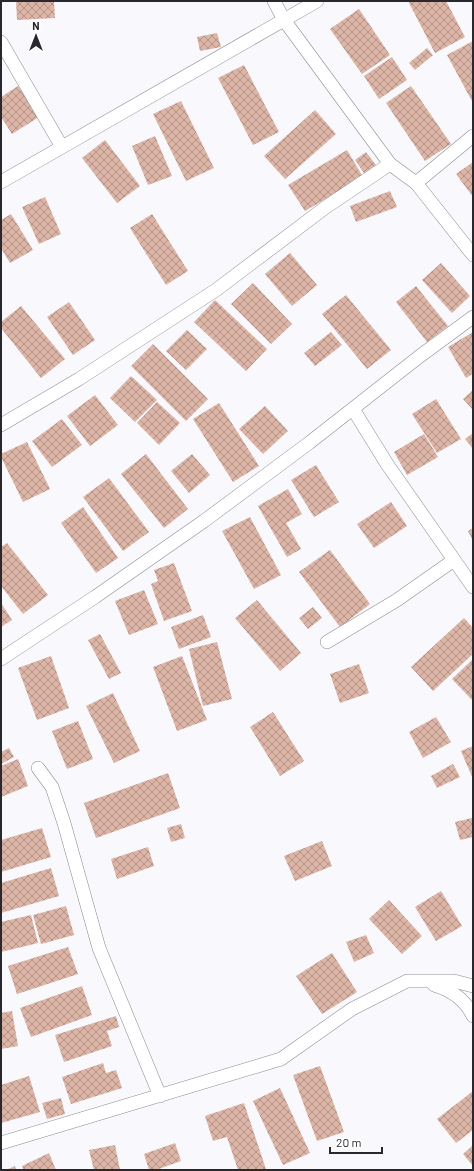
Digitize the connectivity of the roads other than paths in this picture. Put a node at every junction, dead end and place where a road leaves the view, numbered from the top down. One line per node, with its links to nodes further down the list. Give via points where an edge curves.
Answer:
1 (274, 1): 3 (street)
2 (317, 1): 3 (street)
3 (284, 20): 6 (street); 7 (street)
4 (1, 42): 6 (street)
5 (473, 136): 9 (street)
6 (62, 147): 8 (street)
7 (390, 164): 9 (street); 13 (street, via 326,207 216,290 79,379)
8 (1, 182)
9 (416, 183): 10 (street)
10 (473, 255)
11 (473, 317): 12 (street)
12 (353, 409): 14 (street, via 387,464); 17 (street, via 204,521)
13 (1, 425)
14 (454, 560): 15 (street); 16 (street, via 397,600)
15 (473, 587)
16 (327, 642)
17 (1, 659)
18 (38, 768): 22 (street, via 52,787 99,948)
19 (421, 981): 20 (street, via 454,981); 21 (street, via 447,989 460,997); 22 (street, via 407,981 352,1009 280,1059)
20 (473, 986)
21 (473, 1016)
22 (160, 1096): 23 (street)
23 (1, 1142)

